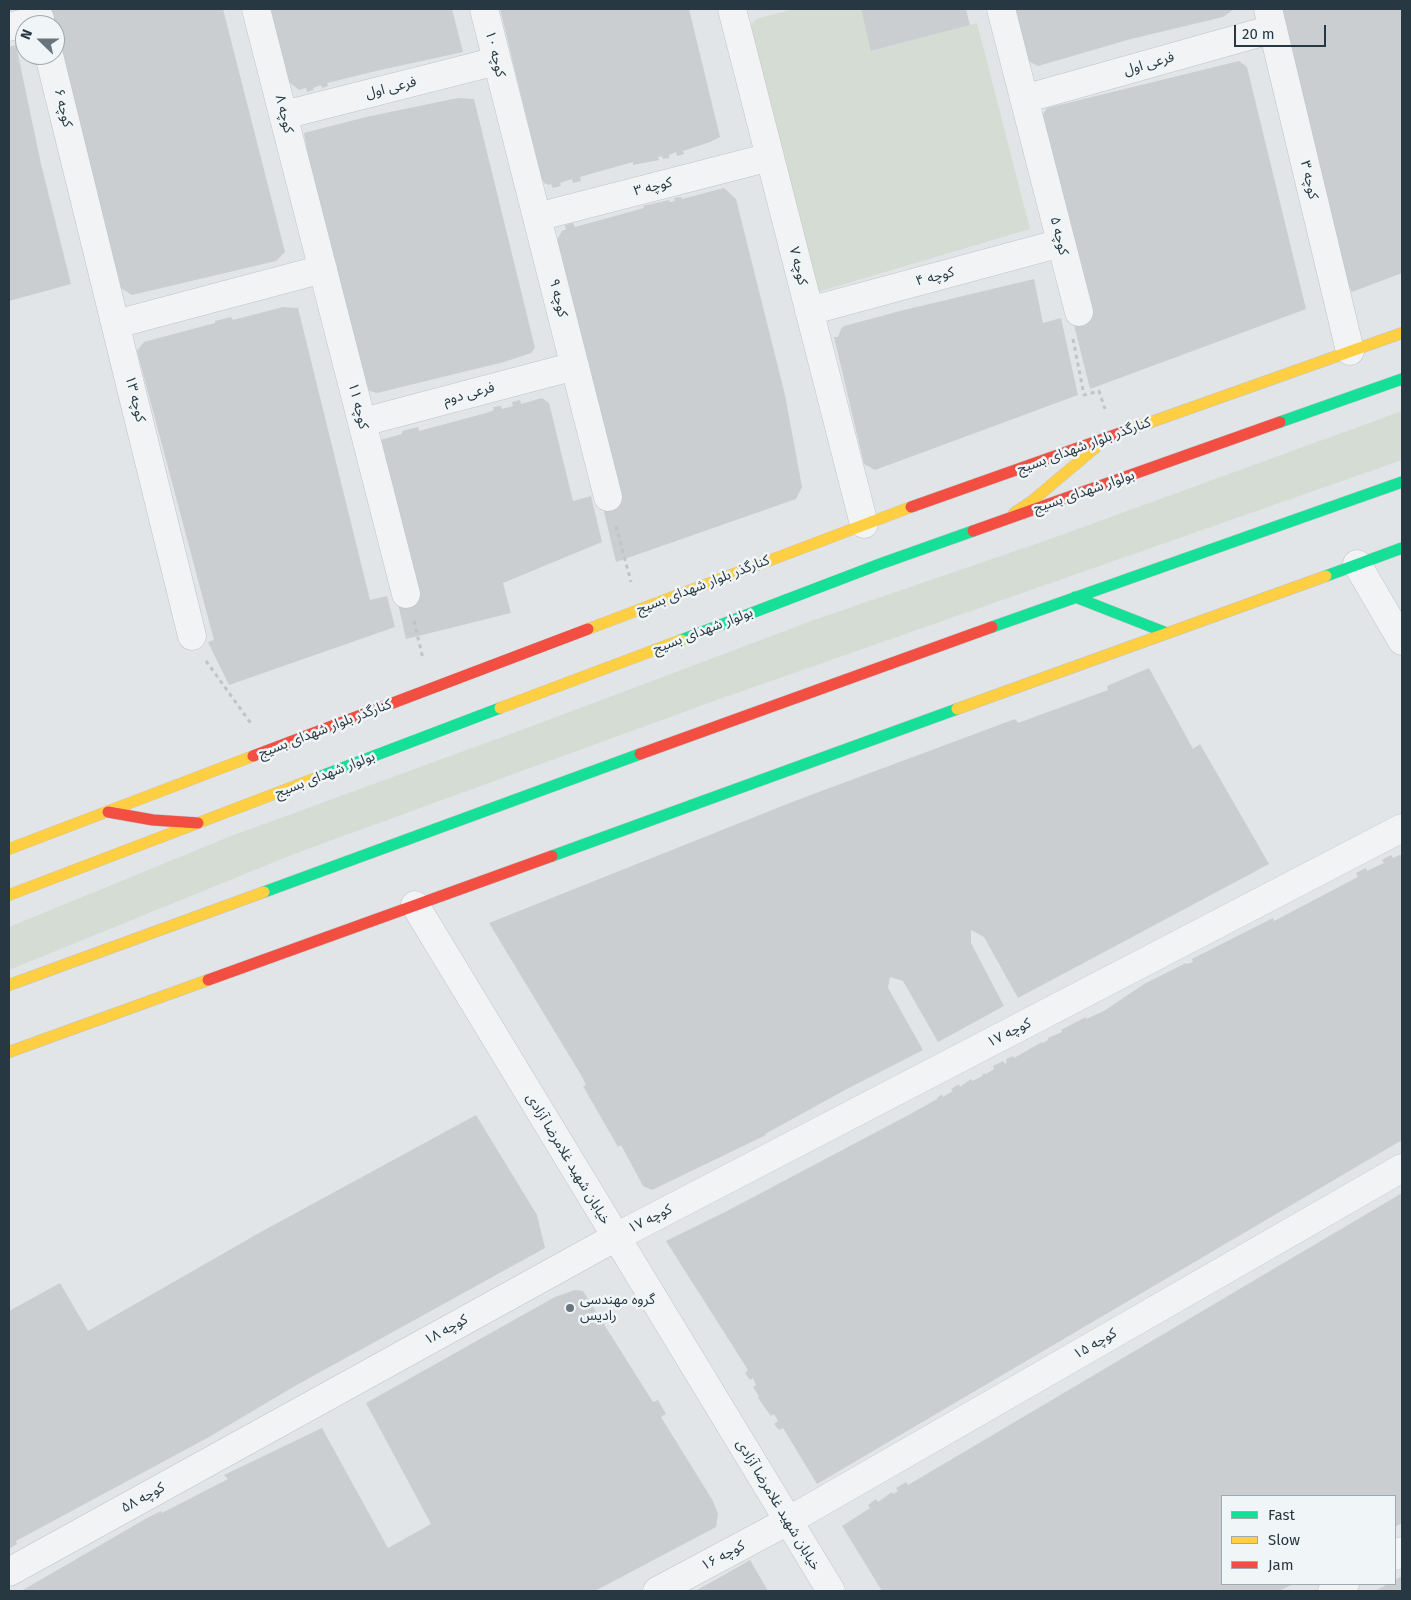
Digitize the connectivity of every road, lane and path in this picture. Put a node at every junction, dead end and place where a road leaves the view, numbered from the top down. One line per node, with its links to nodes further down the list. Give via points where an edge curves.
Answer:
1 (256, 9): 10 (street, کوچه ۸)
2 (484, 9): 6 (street, کوچه ۱۰)
3 (732, 9): 11 (street, کوچه ۷)
4 (1001, 9): 8 (street, کوچه ۵)
5 (1271, 19): 8 (street, فرعی اول); 21 (street, کوچه ۳)
6 (497, 61): 9 (street, کوچه ۱۰); 10 (street, فرعی اول)
7 (52, 65): 12 (street, کوچه ۶)
8 (1024, 99): 15 (street, کوچه ۵)
9 (507, 100): 13 (street, کوچه ۹)
10 (284, 115): 14 (street, کوچه ۸)
11 (770, 157): 13 (street, کوچه ۳); 17 (street, کوچه ۷)
12 (76, 162): 19 (street, کوچه ۱۳)
13 (537, 217): 22 (street, کوچه ۹)
14 (311, 219): 16 (street, کوچه ۱۱)
15 (1061, 242): 17 (street, کوچه ۴); 18 (street, کوچه ۵)
16 (323, 269): 19 (street); 24 (street, کوچه ۱۱)
17 (809, 311): 29 (street, کوچه ۷)
18 (1078, 312): 25 (path, via 1068,314 1084,395 1099,391)
19 (116, 324): 36 (street, کوچه ۱۳)
20 (1402, 333): 21 (street, کنارگذر بلوار شهدای بسیج)
21 (1350, 351): 25 (street, کنارگذر بلوار شهدای بسیج)
22 (575, 366): 24 (street, فرعی دوم); 27 (street, کوچه ۹)
23 (1402, 379): 28 (street, بولوار شهدای بسیج)
24 (363, 422): 32 (street, کوچه ۱۱)
25 (1111, 436): 28 (street, via 1032,501); 29 (street, کنارگذر بلوار شهدای بسیج)
26 (1402, 482): 33 (street)
27 (608, 497): 34 (path)
28 (1001, 521): 41 (street, بولوار شهدای بسیج)
29 (864, 524): 34 (street, کنارگذر بلوار شهدای بسیج)
30 (1402, 548): 31 (street)
31 (1356, 564): 35 (street); 37 (street)
32 (406, 594): 38 (path)
33 (1075, 597): 35 (street); 46 (street)
34 (638, 610): 38 (street, کنارگذر بلوار شهدای بسیج)
35 (1167, 633): 45 (street)
36 (192, 636): 39 (path)
37 (1402, 641)
38 (431, 688): 39 (street, کنارگذر بلوار شهدای بسیج)
39 (270, 750): 40 (street, کنارگذر بلوار شهدای بسیج)
40 (107, 812): 41 (street); 43 (street, کنارگذر بلوار شهدای بسیج)
41 (198, 823): 44 (street, بولوار شهدای بسیج)
42 (1402, 828): 49 (street, کوچه ۱۷)
43 (9, 849)
44 (9, 895)
45 (414, 905): 47 (street); 49 (street, خیابان شهید غلامرضا آزادی)
46 (9, 985)
47 (9, 1052)
48 (1402, 1168): 51 (street, کوچه ۱۵)
49 (616, 1237): 50 (street, کوچه ۱۸); 51 (street, خیابان شهید غلامرضا آزادی)
50 (277, 1424): 52 (street, کوچه ۵۸)
51 (788, 1521): 54 (street, کوچه ۱۶); 55 (street, خیابان شهید غلامرضا آزادی)
52 (9, 1572)
53 (1343, 1585): 56 (street)
54 (657, 1591)
55 (831, 1591)
56 (1332, 1591)

